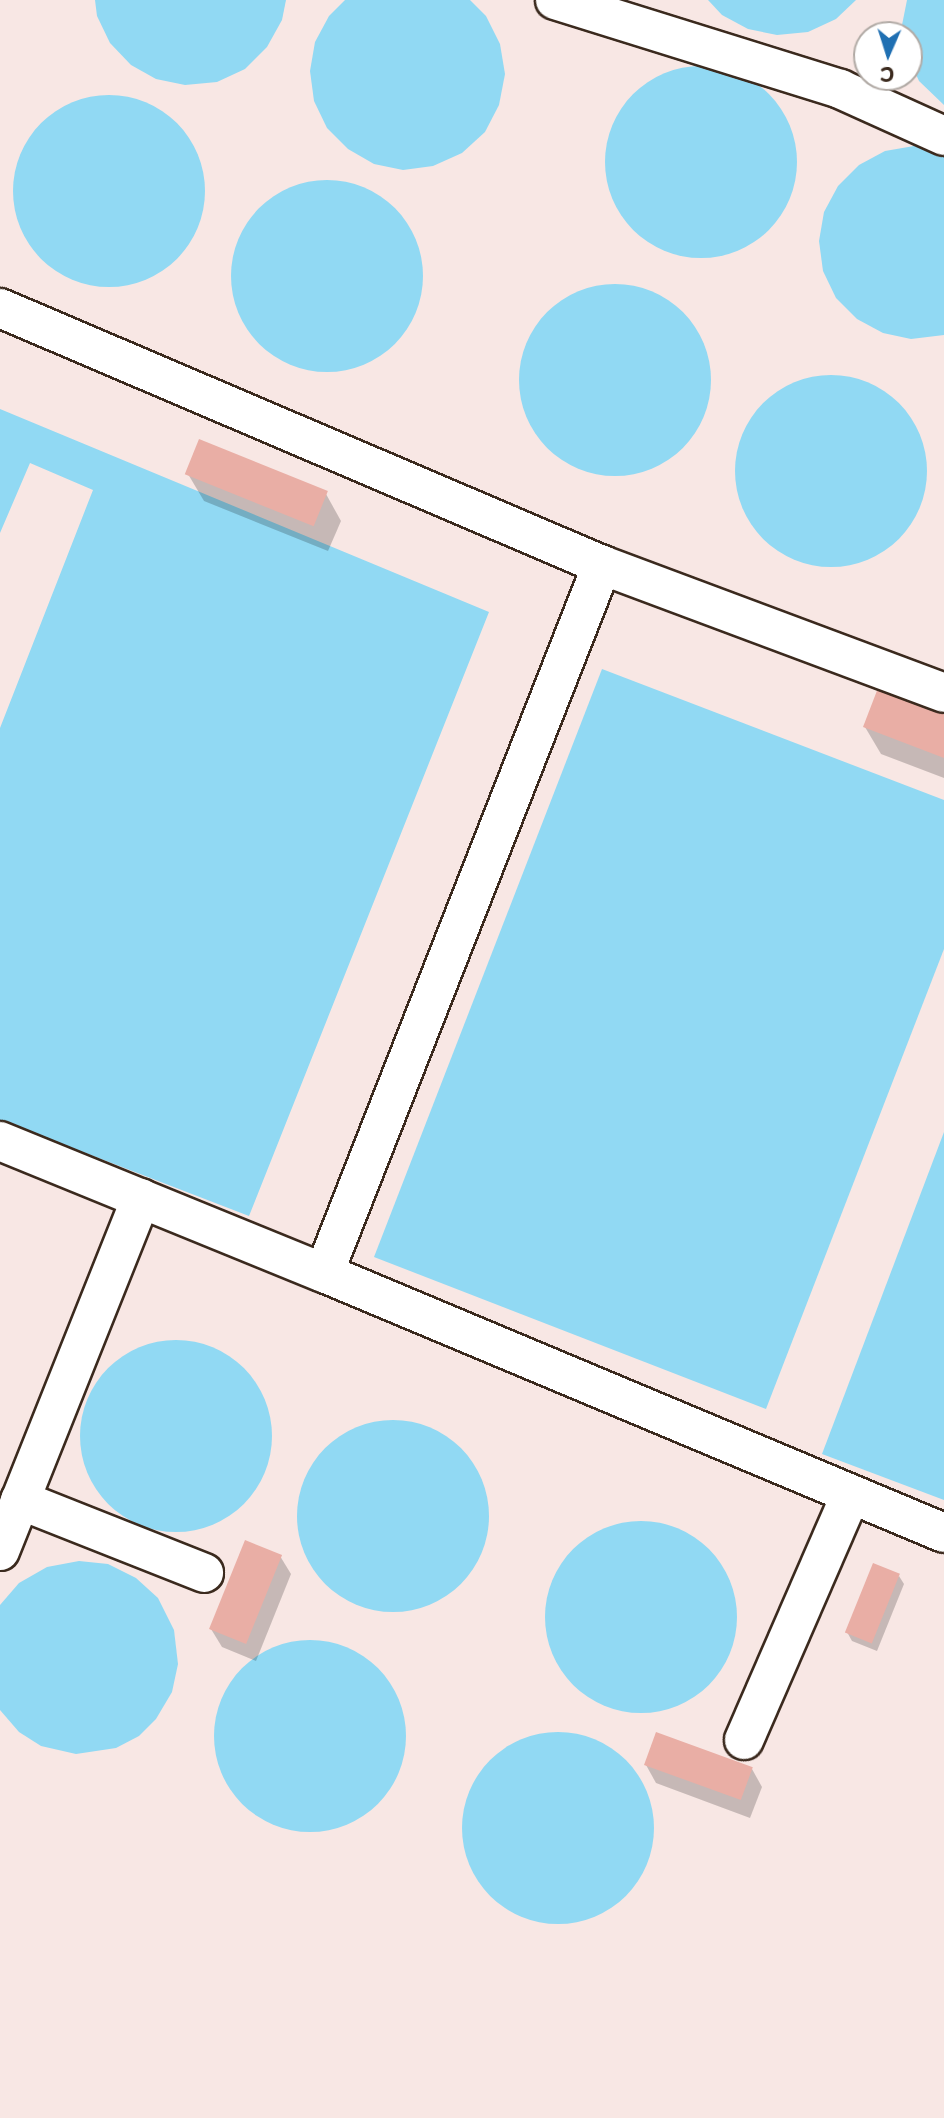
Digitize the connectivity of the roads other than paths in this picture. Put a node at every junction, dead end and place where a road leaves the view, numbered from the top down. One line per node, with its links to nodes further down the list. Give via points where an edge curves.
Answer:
1 (555, 0): 2 (lane, via 840,89)
2 (944, 136)
3 (0, 308): 4 (lane)
4 (602, 565): 5 (lane); 8 (lane)
5 (944, 693)
6 (0, 1141): 7 (lane)
7 (141, 1198): 8 (lane); 10 (lane)
8 (324, 1273): 9 (lane)
9 (851, 1494): 11 (lane); 14 (lane)
10 (20, 1500): 12 (lane); 13 (lane)
11 (944, 1533)
12 (0, 1551)
13 (204, 1573)
14 (744, 1740)

